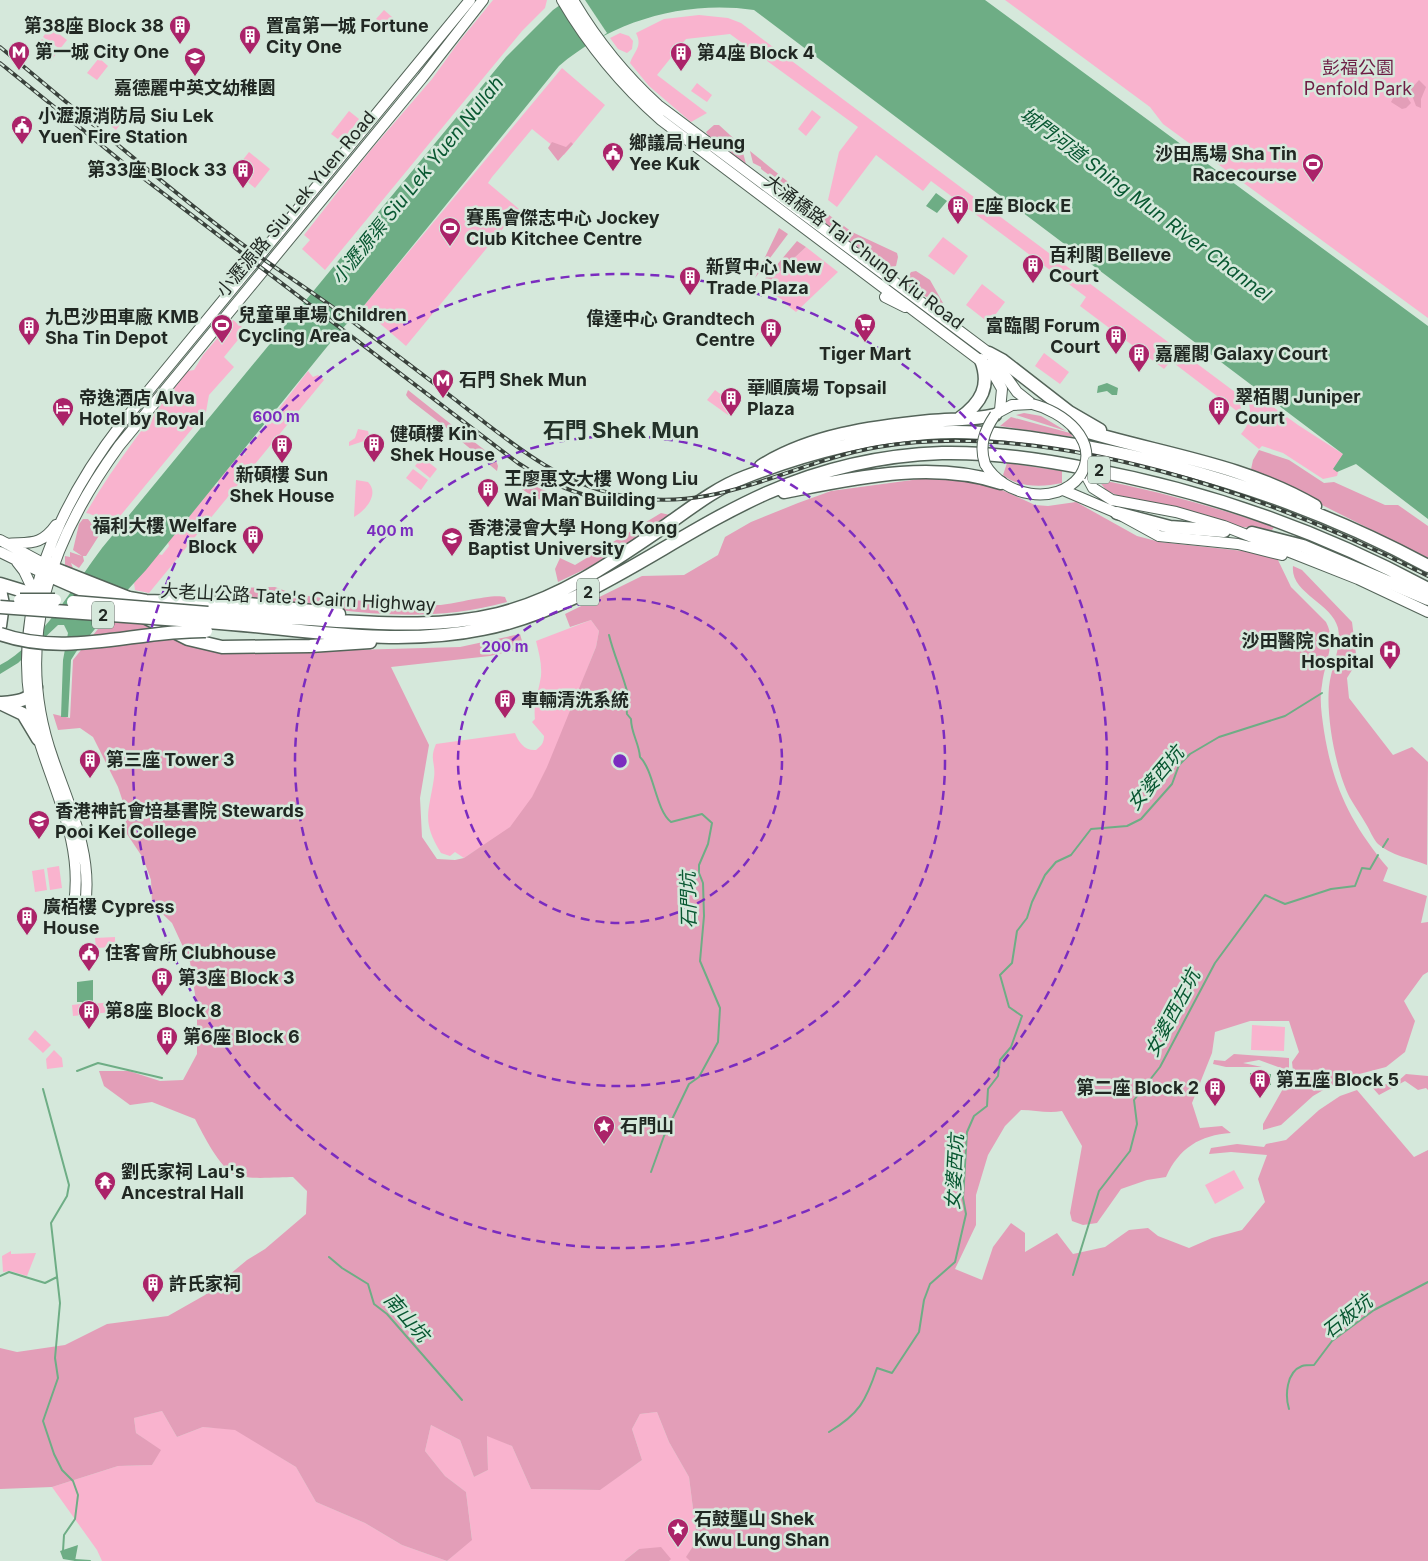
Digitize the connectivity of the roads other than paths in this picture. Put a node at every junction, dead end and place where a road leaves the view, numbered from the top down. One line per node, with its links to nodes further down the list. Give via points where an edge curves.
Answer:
1 (470, 0): 20 (main road, 小瀝源路 Siu Lek Yuen Road, via 122,423 76,489)
2 (483, 0): 29 (main road, 小瀝源路 Siu Lek Yuen Road, via 119,446 86,495)
3 (562, 0): 5 (main road, 大涌橋路 Tai Chung Kiu Road)
4 (573, 0): 5 (main road, 大涌橋路 Tai Chung Kiu Road)
5 (597, 45): 7 (main road, 大涌橋路 Tai Chung Kiu Road, via 622,84 662,120); 8 (main road, 大涌橋路 Tai Chung Kiu Road, via 658,105)
6 (885, 297): 7 (main road)
7 (910, 309): 8 (main road, 大涌橋路 Tai Chung Kiu Road)
8 (985, 357): 9 (highway); 9 (highway)
9 (998, 373): 10 (main road); 11 (main road, via 1002,389); 12 (highway, via 983,394); 14 (highway, via 1070,412)
10 (1032, 404): 11 (main road, via 1020,404); 13 (main road, bridge, via 1045,407)
11 (997, 413): 12 (highway); 17 (main road, bridge, via 983,438 982,452 985,464)
12 (975, 414): 16 (highway, via 844,433 784,453)
13 (1076, 428): 14 (highway); 15 (main road, bridge, via 1084,442)
14 (1094, 431): 22 (highway, via 1251,478 1308,502)
15 (1084, 474): 18 (main road); 26 (main road, via 1093,488 1112,500 1210,521)
16 (744, 477): 22 (highway, 大老山公路 Tate's Cairn Highway / 2, via 869,440 928,433 994,433 1052,441 1158,463 1247,489); 42 (highway, 大老山公路 Tate's Cairn Highway / 2, via 700,502 603,569 551,596 474,619)
17 (1001, 483): 18 (main road, via 1029,493); 19 (highway, via 952,474 900,473 851,479)
18 (1063, 490): 21 (main road)
19 (750, 501): 32 (highway, 大老山公路 Tate's Cairn Highway / 2, via 818,474 887,458 960,453 1032,458 1146,481 1232,506 1327,541); 45 (highway, 大老山公路 Tate's Cairn Highway / 2, via 592,590 544,612 469,632)
20 (64, 513): 25 (main road, via 49,535 40,540); 29 (main road, 小瀝源路 Siu Lek Yuen Road)
21 (1117, 513): 23 (highway, via 1170,527); 26 (main road, via 1159,536 1250,546)
22 (1344, 526): 28 (highway, 大老山公路 Tate's Cairn Highway / 2)
23 (1224, 531)
24 (1252, 533): 34 (highway, via 1304,546)
25 (2, 545): 27 (main road); 29 (main road)
26 (1296, 556): 39 (main road, via 1358,579)
27 (16, 561): 29 (main road); 33 (main road)
28 (1428, 566)
29 (47, 570): 33 (main road, 小瀝源路 Siu Lek Yuen Road); 37 (highway, bridge); 40 (main road, 小瀝源路 Siu Lek Yuen Road)
30 (0, 584): 36 (highway, bridge)
31 (0, 590): 43 (highway, via 3,604)
32 (1428, 590)
33 (35, 594): 40 (main road, 小瀝源路 Siu Lek Yuen Road)
34 (1428, 599)
35 (0, 600): 36 (highway, 大老山公路 Tate's Cairn Highway / 2, bridge)
36 (55, 600): 41 (highway, 大老山公路 Tate's Cairn Highway / 2, bridge)
37 (125, 602): 42 (highway, via 293,607); 45 (highway, via 188,640 222,647 344,645)
38 (0, 607): 41 (highway, 大老山公路 Tate's Cairn Highway / 2, bridge)
39 (1428, 612)
40 (34, 621): 46 (main road, 小瀝源路 Siu Lek Yuen Road)
41 (207, 622): 42 (highway, 大老山公路 Tate's Cairn Highway / 2); 44 (highway, bridge, via 166,633 66,645 30,642); 45 (highway, 大老山公路 Tate's Cairn Highway / 2)
42 (390, 623)
43 (0, 626)
44 (0, 634)
45 (403, 637)
46 (32, 686): 47 (highway, via 15,702); 48 (main road, 小瀝源路 Siu Lek Yuen Road); 50 (main road, 小瀝源路 Siu Lek Yuen Road, via 84,852 88,882)
47 (1, 703): 48 (highway, via 23,714)
48 (38, 739): 49 (main road, 小瀝源路 Siu Lek Yuen Road, via 75,852 77,881)
49 (74, 904)
50 (85, 905)

